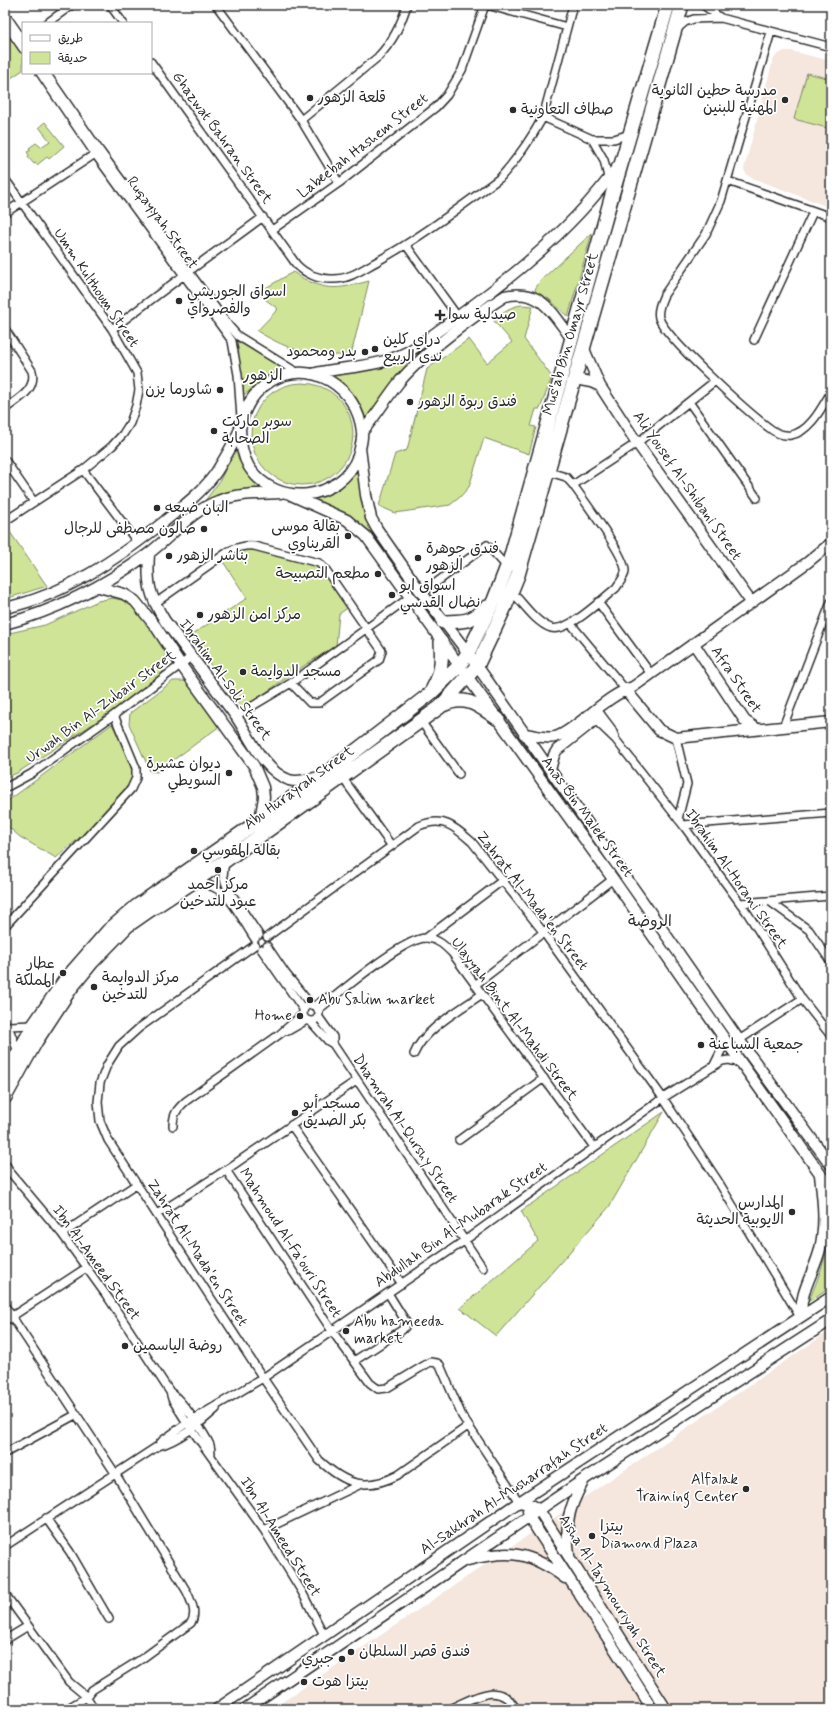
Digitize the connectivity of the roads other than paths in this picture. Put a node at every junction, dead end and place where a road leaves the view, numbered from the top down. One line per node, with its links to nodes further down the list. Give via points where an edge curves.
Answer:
1 (72, 5): 12 (street)
2 (110, 5): 13 (street)
3 (216, 5): 24 (street)
4 (407, 5): 24 (street, via 388,47)
5 (486, 5): 15 (street); 32 (street, Labeebah Hashem Street, via 462,70 447,95 426,116)
6 (573, 5): 15 (street, Ghazwat Bahran Street)
7 (668, 5): 25 (highway, Mus'ab Bin Omayr Street)
8 (682, 5): 16 (highway, Mus'ab Bin Omayr Street)
9 (703, 5): 11 (street)
10 (5, 14): 18 (street)
11 (721, 18): 16 (street, via 694,18); 17 (street)
12 (48, 22)
13 (122, 22)
14 (5, 24): 18 (street)
15 (567, 27): 23 (street, Ghazwat Bahran Street)
16 (675, 31): 47 (highway, Mus'ab Bin Omayr Street)
17 (771, 32): 19 (street); 31 (street)
18 (22, 43)
19 (831, 47)
20 (152, 63): 37 (street, Ghazwat Bahran Street)
21 (41, 74): 27 (street, Ruqayyah Street)
22 (47, 74): 41 (street, Ruqayyah Street)
23 (543, 117): 26 (street); 40 (street, Ghazwat Bahran Street, via 524,148 500,178)
24 (300, 120): 32 (street)
25 (630, 134): 26 (street, via 614,139); 28 (highway, Mus'ab Bin Omayr Street)
26 (592, 139): 30 (street, via 604,160)
27 (95, 154): 34 (street); 41 (street, Ruqayyah Street)
28 (624, 157): 30 (main road, Mus'ab Bin Omayr Street); 33 (highway, Mus'ab Bin Omayr Street)
29 (5, 179): 34 (street, Umm Kulthoum Street)
30 (609, 179): 33 (street); 42 (main road, Mus'ab Bin Omayr Street, via 558,236)
31 (728, 181): 35 (street); 51 (street, via 706,234 664,295 659,312 662,323 669,332)
32 (339, 183): 39 (street, Labeebah Hashem Street)
33 (612, 195): 45 (highway, Mus'ab Bin Omayr Street)
34 (21, 202): 36 (street); 44 (street, Umm Kulthoum Street)
35 (813, 212): 38 (street); 46 (street)
36 (5, 213)
37 (263, 217): 39 (street, Ghazwat Bahran Street); 41 (street)
38 (831, 218)
39 (272, 230): 40 (street, Ghazwat Bahran Street, via 301,269 328,279 351,276)
40 (406, 245): 42 (street)
41 (186, 274): 44 (street); 48 (street, Ruqayyah Street, via 238,336); 56 (street, Ruqayyah Street, via 232,341 238,375)
42 (458, 316): 49 (main road, Mus'ab Bin Omayr Street, via 416,347 389,361)
43 (5, 329): 55 (street, via 34,377 27,393)
44 (112, 329): 61 (street, Umm Kulthoum Street, via 137,373 139,390 136,406 123,434)
45 (572, 339): 57 (main road, via 542,301 518,294 505,296 414,366); 71 (highway, Mus'ab Bin Omayr Street)
46 (754, 340)
47 (584, 349): 50 (highway, Mus'ab Bin Omayr Street); 52 (main road, Ali Yousef Al-Shibani Street)
48 (298, 373): 49 (main road); 56 (main road, via 279,378 262,388 253,397)
49 (312, 374): 57 (main road, via 327,379 351,399 359,415)
50 (575, 379): 52 (main road); 62 (highway, Mus'ab Bin Omayr Street)
51 (715, 381): 53 (street, via 779,434 790,435 806,428); 54 (street)
52 (600, 386): 58 (main road, Ali Yousef Al-Shibani Street)
53 (831, 392)
54 (690, 402): 58 (street); 65 (street)
55 (5, 409)
56 (241, 424): 64 (main road, via 240,441 250,467 258,478 270,487); 68 (main road, via 223,462 203,488)
57 (362, 432): 59 (main road)
58 (637, 442): 63 (street); 78 (main road, Ali Yousef Al-Shibani Street)
59 (360, 448): 64 (main road, via 355,462 335,485 321,492 306,495); 74 (main road, Anas Bin Malek Street, via 371,518)
60 (5, 460): 66 (street)
61 (83, 470): 66 (street, Umm Kulthoum Street); 68 (street)
62 (549, 472): 63 (street, via 566,477); 73 (highway, Mus'ab Bin Omayr Street)
63 (573, 485): 77 (street, via 624,563 625,572 621,581)
64 (287, 494): 70 (main road, via 225,498 207,506); 75 (main road, Anas Bin Malek Street, via 347,520 357,527)
65 (757, 498)
66 (34, 502): 67 (street, Umm Kulthoum Street)
67 (5, 521)
68 (138, 542): 81 (main road, via 86,577 28,603)
69 (831, 543): 78 (main road)
70 (149, 554): 72 (main road); 80 (main road, Ibrahim Al-Soli Street, via 147,578)
71 (507, 567): 74 (street, via 487,545); 76 (highway, Mus'ab Bin Omayr Street)
72 (99, 587): 83 (main road, via 31,617); 90 (main road, Ibrahim Al-Soli Street, via 124,594 134,601 156,627)
73 (512, 592): 84 (street, via 544,624 552,628); 92 (highway, Mus'ab Bin Omayr Street)
74 (422, 593): 82 (main road, Anas Bin Malek Street)
75 (410, 597): 85 (street); 86 (main road, Anas Bin Malek Street)
76 (494, 600): 82 (highway, via 475,618 466,622); 88 (highway, Mus'ab Bin Omayr Street)
77 (598, 602): 84 (street); 93 (street)
78 (751, 602): 87 (main road)
79 (831, 602): 105 (street)
80 (154, 604): 85 (street, via 229,550 246,545 319,563); 89 (main road, Ibrahim Al-Soli Street)
81 (5, 608)
82 (443, 622): 88 (main road, Anas Bin Malek Street)
83 (5, 624)
84 (571, 624): 96 (street)
85 (367, 627): 95 (street); 95 (street, via 382,651 379,660 319,703 310,703)
86 (441, 642): 91 (main road, Anas Bin Malek Street); 97 (highway, via 439,678)
87 (694, 644): 93 (main road); 106 (main road, Afra Street, via 745,721)
88 (468, 653): 91 (highway, Abu Hurayrah Street); 92 (main road, Anas Bin Malek Street)
89 (191, 657): 90 (street, Urwah Bin Al-Zubair Street); 101 (main road, Ibrahim Al-Soli Street)
90 (181, 665): 99 (street, Urwah Bin Al-Zubair Street); 115 (main road, Ibrahim Al-Soli Street, via 260,777 264,797)
91 (459, 666): 94 (main road, Anas Bin Malek Street); 97 (highway, Abu Hurayrah Street)
92 (477, 666): 94 (highway, Abu Hurayrah Street); 107 (main road, Anas Bin Malek Street)
93 (651, 674): 96 (main road)
94 (467, 677): 98 (highway, Abu Hurayrah Street); 102 (main road, Anas Bin Malek Street)
95 (291, 683): 101 (street)
96 (629, 690): 100 (main road); 108 (main road, via 659,730)
97 (431, 693): 111 (highway, Abu Hurayrah Street)
98 (440, 707): 102 (highway, via 460,700 478,706); 103 (highway, Abu Hurayrah Street)
99 (114, 715): 113 (street, Urwah Bin Al-Zubair Street, via 31,774); 125 (street, via 136,768 136,778 131,789)
100 (596, 715): 107 (main road, via 555,737); 109 (main road, via 557,750); 116 (street, Ibrahim Al-Horani Street)
101 (236, 716): 111 (main road, Ibrahim Al-Soli Street, via 260,754 281,776 296,782)
102 (498, 719): 119 (main road, Anas Bin Malek Street)
103 (420, 720): 110 (street); 112 (highway, Abu Hurayrah Street)
104 (831, 722): 105 (main road)
105 (783, 727): 106 (main road)
106 (757, 729): 108 (main road)
107 (524, 734): 109 (main road, Anas Bin Malek Street)
108 (676, 738): 116 (street, via 686,784)
109 (550, 770): 141 (main road, Anas Bin Malek Street)
110 (459, 774)
111 (323, 776): 115 (highway, Abu Hurayrah Street)
112 (342, 777): 117 (street); 118 (highway, Abu Hurayrah Street)
113 (5, 788)
114 (831, 813): 116 (street)
115 (260, 820): 138 (highway, Abu Hurayrah Street, via 137,906 108,931 66,979)
116 (680, 822): 124 (street, Ibrahim Al-Horani Street)
117 (391, 845): 120 (street, Zahrat Al-Mada'en Street, via 427,822 444,822 472,842); 127 (street, Zahrat Al-Mada'en Street)
118 (225, 860): 121 (highway, Abu Hurayrah Street); 129 (street, via 224,876 227,887)
119 (613, 879): 126 (street); 139 (main road, Anas Bin Malek Street)
120 (503, 880): 126 (street, Zahrat Al-Mada'en Street); 128 (street)
121 (195, 882): 129 (street, via 214,887 223,894); 150 (highway, Abu Hurayrah Street, via 127,926 92,962 52,1016)
122 (831, 896): 123 (street)
123 (769, 901): 124 (street); 131 (street, via 809,930)
124 (740, 903): 134 (street, Ibrahim Al-Horani Street)
125 (5, 926)
126 (544, 933): 132 (street); 151 (street, Zahrat Al-Mada'en Street)
127 (267, 937): 129 (street); 130 (street, via 269,943)
128 (426, 938): 132 (street, Ulayyah Bint Al-Mahdi Street, via 445,945); 135 (street, via 398,949)
129 (256, 939): 130 (street); 162 (street, Zahrat Al-Mada'en Street, via 139,1028 119,1046 107,1065 100,1083 100,1121 108,1140)
130 (264, 947): 135 (street, Dhamrah Al-Qurshy Street); 136 (street, Dhamrah Al-Qurshy Street)
131 (831, 962)
132 (475, 985): 133 (street, Ulayyah Bint Al-Mahdi Street)
133 (482, 994): 144 (street, via 428,1033); 148 (street, Ulayyah Bint Al-Mahdi Street)
134 (802, 999): 140 (street, Ibrahim Al-Horani Street); 141 (street)
135 (315, 1009): 136 (street, via 305,1007); 136 (street, via 316,1019); 142 (street, Dhamrah Al-Qurshy Street, via 333,1037)
136 (306, 1016): 142 (street, Dhamrah Al-Qurshy Street); 153 (street, via 177,1108)
137 (6, 1025): 138 (street); 143 (street)
138 (34, 1025): 143 (highway, Abu Hurayrah Street)
139 (719, 1032): 145 (main road, Anas Bin Malek Street); 146 (street, via 721,1051)
140 (831, 1036)
141 (739, 1040): 156 (main road, Anas Bin Malek Street)
142 (333, 1044): 149 (street, Dhamrah Al-Qurshy Street)
143 (18, 1052): 147 (highway, Abu Hurayrah Street)
144 (414, 1054)
145 (742, 1064): 146 (street, Abdullah Bin Al-Mubarak Street, via 729,1060); 161 (main road, Anas Bin Malek Street)
146 (714, 1065): 151 (street, Abdullah Bin Al-Mubarak Street)
147 (6, 1073)
148 (544, 1078): 154 (street); 155 (street, Ulayyah Bint Al-Mahdi Street)
149 (356, 1081): 152 (street); 166 (street, Dhamrah Al-Qurshy Street)
150 (5, 1098)
151 (663, 1098): 155 (street, Abdullah Bin Al-Mubarak Street); 174 (street, Zahrat Al-Mada'en Street, via 718,1181)
152 (292, 1125): 160 (street); 169 (street)
153 (172, 1126)
154 (459, 1140)
155 (594, 1147): 166 (street, Abdullah Bin Al-Mubarak Street)
156 (827, 1156): 158 (main road, Anas Bin Malek Street)
157 (5, 1163): 159 (street, Ibn Al-Ameed Street)
158 (831, 1165)
159 (8, 1170): 165 (street, Ibn Al-Ameed Street)
160 (226, 1170): 164 (street); 177 (street, Mahmoud Al-Fa'ouri Street)
161 (820, 1174): 163 (main road, Anas Bin Malek Street); 174 (main road, via 823,1229 816,1264 803,1296)
162 (137, 1184): 164 (street, Zahrat Al-Mada'en Street); 165 (street)
163 (831, 1189)
164 (157, 1214): 179 (street, Zahrat Al-Mada'en Street)
165 (62, 1234): 167 (street, Ibn Al-Ameed Street)
166 (464, 1241): 168 (street, Dhamrah Al-Qurshy Street); 169 (street, Abdullah Bin Al-Mubarak Street)
167 (86, 1268): 173 (street); 181 (street, Ibn Al-Ameed Street, via 170,1392 176,1396)
168 (483, 1268)
169 (402, 1284): 170 (street, Abdullah Bin Al-Mubarak Street)
170 (388, 1293): 177 (street, Abdullah Bin Al-Mubarak Street); 178 (street, via 406,1322 405,1327)
171 (831, 1297): 174 (main road, Al-Sakhrah Al-Musharrafah Street)
172 (5, 1306): 173 (street)
173 (11, 1316): 176 (street); 180 (street)
174 (801, 1317): 187 (main road, Al-Sakhrah Al-Musharrafah Street)
175 (831, 1320): 185 (main road, Al-Sakhrah Al-Musharrafah Street)
176 (5, 1321)
177 (332, 1331): 178 (street); 179 (street, Abdullah Bin Al-Mubarak Street)
178 (354, 1361): 182 (street, via 374,1387 382,1389 430,1362 437,1362)
179 (263, 1378): 181 (street, Abdullah Bin Al-Mubarak Street); 186 (street, Zahrat Al-Mada'en Street, via 319,1460 340,1477)
180 (77, 1414): 183 (street); 184 (street)
181 (192, 1424): 184 (street, Abdullah Bin Al-Mubarak Street, via 163,1440 158,1446); 191 (street, Ibn Al-Ameed Street, via 210,1446 211,1454)
182 (468, 1426): 186 (street, Zahrat Al-Mada'en Street, via 398,1475 375,1484); 187 (street)
183 (5, 1453)
184 (115, 1474): 190 (street, Abdullah Bin Al-Mubarak Street); 201 (street, via 187,1592 194,1618 191,1623 143,1658 92,1690)
185 (584, 1480): 188 (main road, Al-Sakhrah Al-Musharrafah Street); 193 (main road, via 568,1514)
186 (360, 1484): 191 (street)
187 (525, 1500): 188 (main road, Aisha Al-Taymouriyah Street); 189 (main road, Aisha Al-Taymouriyah Street); 199 (main road, Al-Sakhrah Al-Musharrafah Street)
188 (539, 1510): 189 (main road, Al-Sakhrah Al-Musharrafah Street); 193 (main road, Aisha Al-Taymouriyah Street)
189 (529, 1517): 194 (main road, Al-Sakhrah Al-Musharrafah Street); 195 (main road, Aisha Al-Taymouriyah Street)
190 (46, 1518): 192 (street, Abdullah Bin Al-Mubarak Street); 197 (street, via 70,1552)
191 (264, 1530): 199 (street, Ibn Al-Ameed Street, via 302,1592)
192 (5, 1546)
193 (569, 1556): 209 (main road, Aisha Al-Taymouriyah Street)
194 (460, 1562): 195 (main road, via 499,1553 512,1553 538,1562); 205 (main road, Al-Sakhrah Al-Musharrafah Street)
195 (569, 1581): 208 (main road, Aisha Al-Taymouriyah Street, via 613,1645)
196 (5, 1594): 198 (street)
197 (109, 1619)
198 (28, 1626): 200 (street); 201 (street, via 69,1682)
199 (324, 1635): 204 (main road, Al-Sakhrah Al-Musharrafah Street)
200 (5, 1640)
201 (87, 1697): 202 (street); 203 (street)
202 (66, 1709)
203 (94, 1709)
204 (217, 1709)
205 (245, 1709)
206 (449, 1709): 207 (street, via 490,1692 507,1697)
207 (516, 1709)
208 (652, 1709)
209 (666, 1709)

